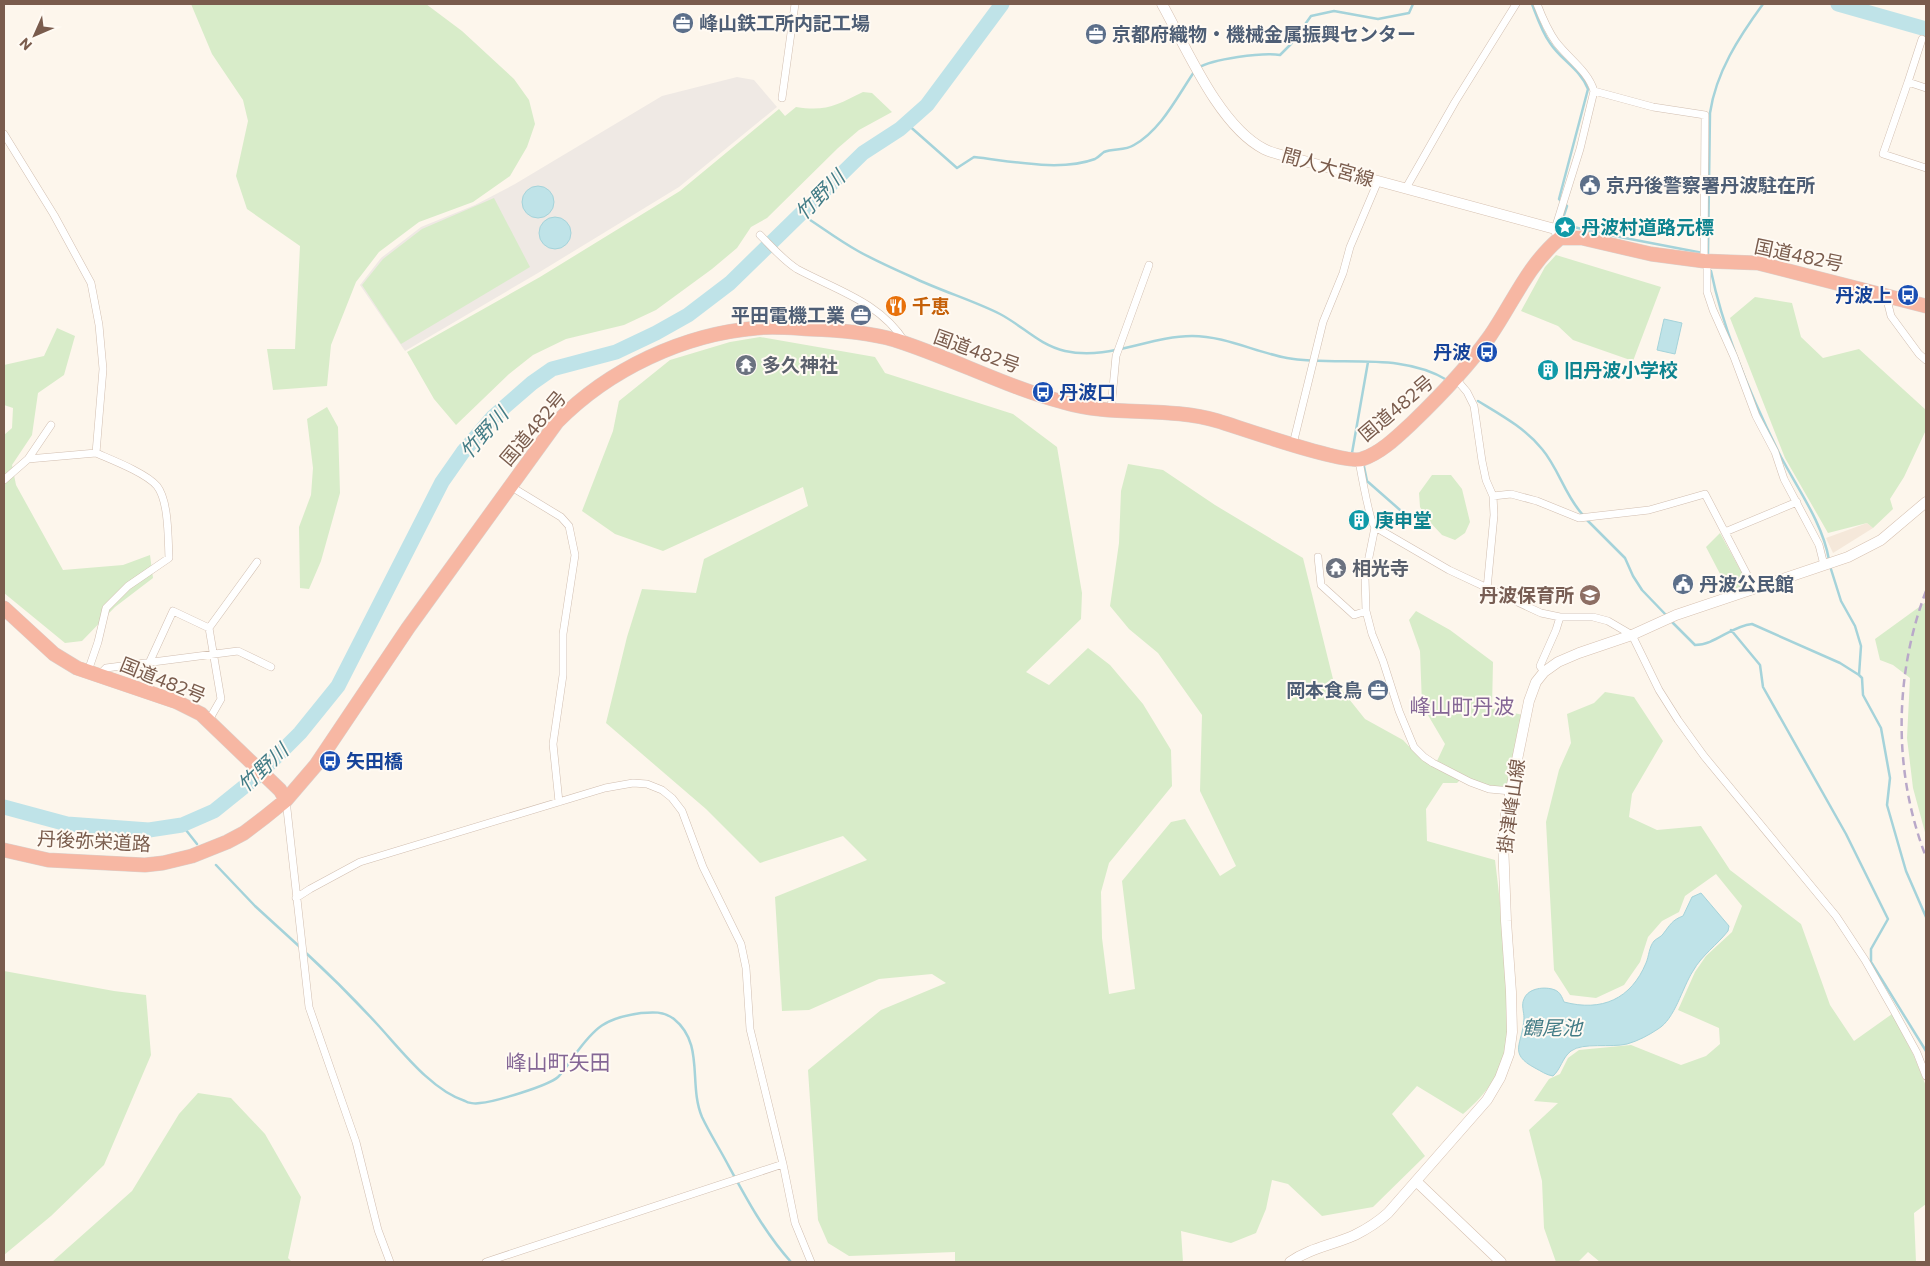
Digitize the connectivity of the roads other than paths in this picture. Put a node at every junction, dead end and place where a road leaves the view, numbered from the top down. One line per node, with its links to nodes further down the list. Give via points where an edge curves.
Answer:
1 (795, 4): 9 (street)
2 (1162, 4): 12 (main road, 間人大宮線, via 1218,105 1246,137 1264,149)
3 (1516, 4): 13 (street, via 1459,94)
4 (1537, 4): 8 (street, via 1556,42 1584,72)
5 (1922, 39): 6 (street)
6 (1908, 82): 7 (street); 11 (street, via 1883,154)
7 (1926, 88)
8 (1594, 91): 14 (street); 16 (street, via 1653,107 1705,115)
9 (782, 98)
10 (4, 134): 26 (street, via 91,283 103,369)
11 (1926, 168)
12 (1378, 181): 13 (main road, 間人大宮線); 25 (street, via 1323,322)
13 (1406, 188): 14 (main road, 間人大宮線)
14 (1557, 233): 16 (highway, 国道482号, via 1651,254); 22 (highway, 国道482号, via 1492,333)
15 (760, 235): 20 (street, via 786,261 860,299 879,313)
16 (1706, 261): 18 (highway, 国道482号, via 1758,263); 32 (street, via 1707,292 1713,310 1784,480)
17 (1149, 265): 23 (street, via 1116,356)
18 (1886, 295): 19 (highway, 国道482号); 21 (street, via 1891,316)
19 (1926, 306)
20 (907, 345): 23 (highway, 国道482号, via 1062,402); 30 (highway, 国道482号, via 840,330 760,327 710,336 687,344 645,359 590,392 557,422)
21 (1926, 360)
22 (1456, 379): 28 (highway, 国道482号, via 1400,434); 31 (street, via 1474,406 1486,480)
23 (1111, 409): 25 (highway, 国道482号, via 1184,413)
24 (51, 425): 27 (street)
25 (1293, 444): 28 (highway, 国道482号)
26 (96, 453): 27 (street); 50 (street, via 158,487 163,500 169,558 128,586 106,608)
27 (28, 459): 29 (street)
28 (1358, 461): 34 (street)
29 (4, 480)
30 (510, 486): 53 (highway, 国道482号, via 408,628 316,765); 54 (street, via 561,516 569,526 574,554 553,744)
31 (1493, 496): 35 (street, via 1512,494 1537,500 1579,518 1649,510 1705,494); 40 (street)
32 (1797, 502): 35 (street); 38 (street)
33 (1926, 502): 38 (main road, 掛津峰山線, via 1881,540)
34 (1374, 527): 40 (street); 42 (street, via 1365,577)
35 (1724, 532): 39 (street)
36 (1318, 557): 42 (street, via 1321,585 1354,615)
37 (257, 562): 44 (street)
38 (1828, 564): 39 (main road, 掛津峰山線)
39 (1754, 588): 45 (main road, 掛津峰山線, via 1676,615)
40 (1487, 589): 43 (street, via 1541,613)
41 (4, 608): 50 (highway, 国道482号, via 54,654 77,668)
42 (1366, 611): 52 (street, via 1414,747 1428,760 1470,782 1489,789)
43 (1560, 617): 45 (street, via 1593,617 1608,621); 49 (street, via 1540,666)
44 (209, 628): 46 (street); 47 (street, via 173,611)
45 (1632, 635): 49 (main road, 掛津峰山線, via 1579,653); 57 (street, via 1659,690 1704,756 1836,916 1894,1011)
46 (214, 654): 47 (street); 48 (street, via 238,651); 51 (street, via 221,699)
47 (150, 662): 50 (street)
48 (271, 668)
49 (1544, 672): 52 (main road, 掛津峰山線, via 1536,682 1529,701)
50 (93, 673): 51 (highway, 国道482号, via 177,702)
51 (208, 720): 53 (highway, 国道482号)
52 (1510, 791): 59 (main road, 掛津峰山線, via 1503,841 1512,992 1509,1054 1487,1100)
53 (283, 796): 55 (highway, 丹後弥栄道路, via 244,833 192,856 163,862 144,865 56,861); 56 (street)
54 (559, 802): 56 (street, via 360,862); 58 (street, via 605,788 647,784 662,790 682,811 703,867 741,944 750,1029)
55 (4, 850)
56 (296, 898): 60 (street, via 310,1007 356,1142 378,1230)
57 (1926, 1076)
58 (783, 1164): 61 (street); 62 (street, via 795,1223)
59 (1416, 1181): 63 (main road, 掛津峰山線, via 1388,1214 1372,1226 1311,1250); 64 (main road)
60 (390, 1262)
61 (486, 1262)
62 (810, 1262)
63 (1290, 1262)
64 (1501, 1262)

